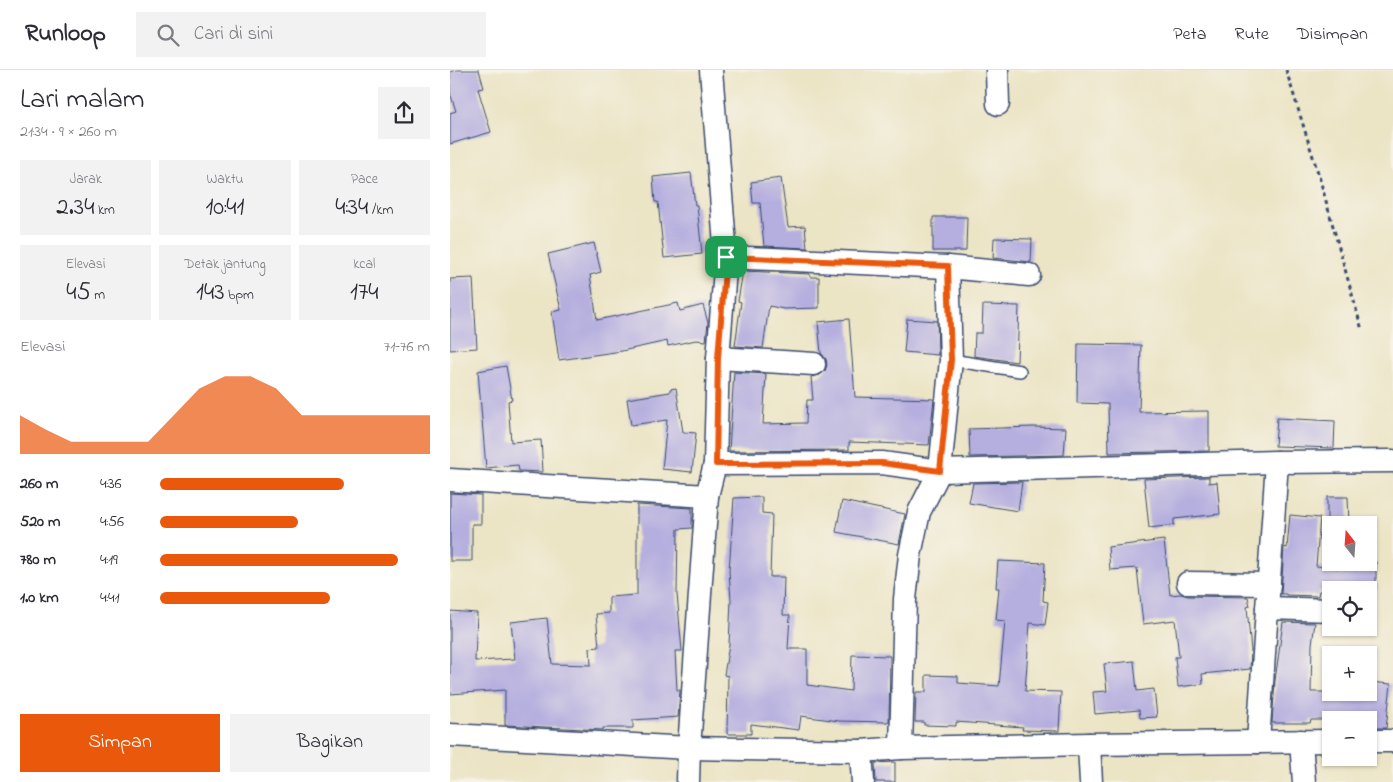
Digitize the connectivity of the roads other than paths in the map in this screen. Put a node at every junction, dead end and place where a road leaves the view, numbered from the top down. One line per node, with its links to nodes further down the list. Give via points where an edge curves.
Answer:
1 (711, 70): 4 (street)
2 (998, 70): 3 (street)
3 (998, 104)
4 (726, 257): 5 (street); 7 (street)
5 (948, 266): 6 (street); 8 (street)
6 (1029, 275)
7 (718, 358): 9 (street); 13 (street)
8 (951, 360): 10 (lane); 14 (street)
9 (814, 364)
10 (1020, 371)
11 (1393, 461): 12 (street)
12 (1277, 462): 14 (street); 18 (street)
13 (716, 464): 14 (street, via 882,463); 16 (street)
14 (940, 471): 29 (street, via 919,512 910,555 905,599)
15 (450, 480): 16 (street)
16 (707, 496): 28 (street)
17 (1188, 583): 18 (street)
18 (1268, 584): 19 (street)
19 (1267, 608): 20 (street); 26 (street)
20 (1322, 610)
21 (450, 735): 28 (street)
22 (1301, 741): 23 (street); 26 (street); 34 (street)
23 (1322, 741)
24 (1377, 741): 25 (street)
25 (1393, 741)
26 (1258, 742): 27 (street)
27 (1089, 744): 29 (street); 33 (street)
28 (688, 748): 30 (street); 31 (street)
29 (901, 748): 30 (street)
30 (861, 751): 32 (street)
31 (688, 782)
32 (863, 782)
33 (1091, 782)
34 (1304, 782)

